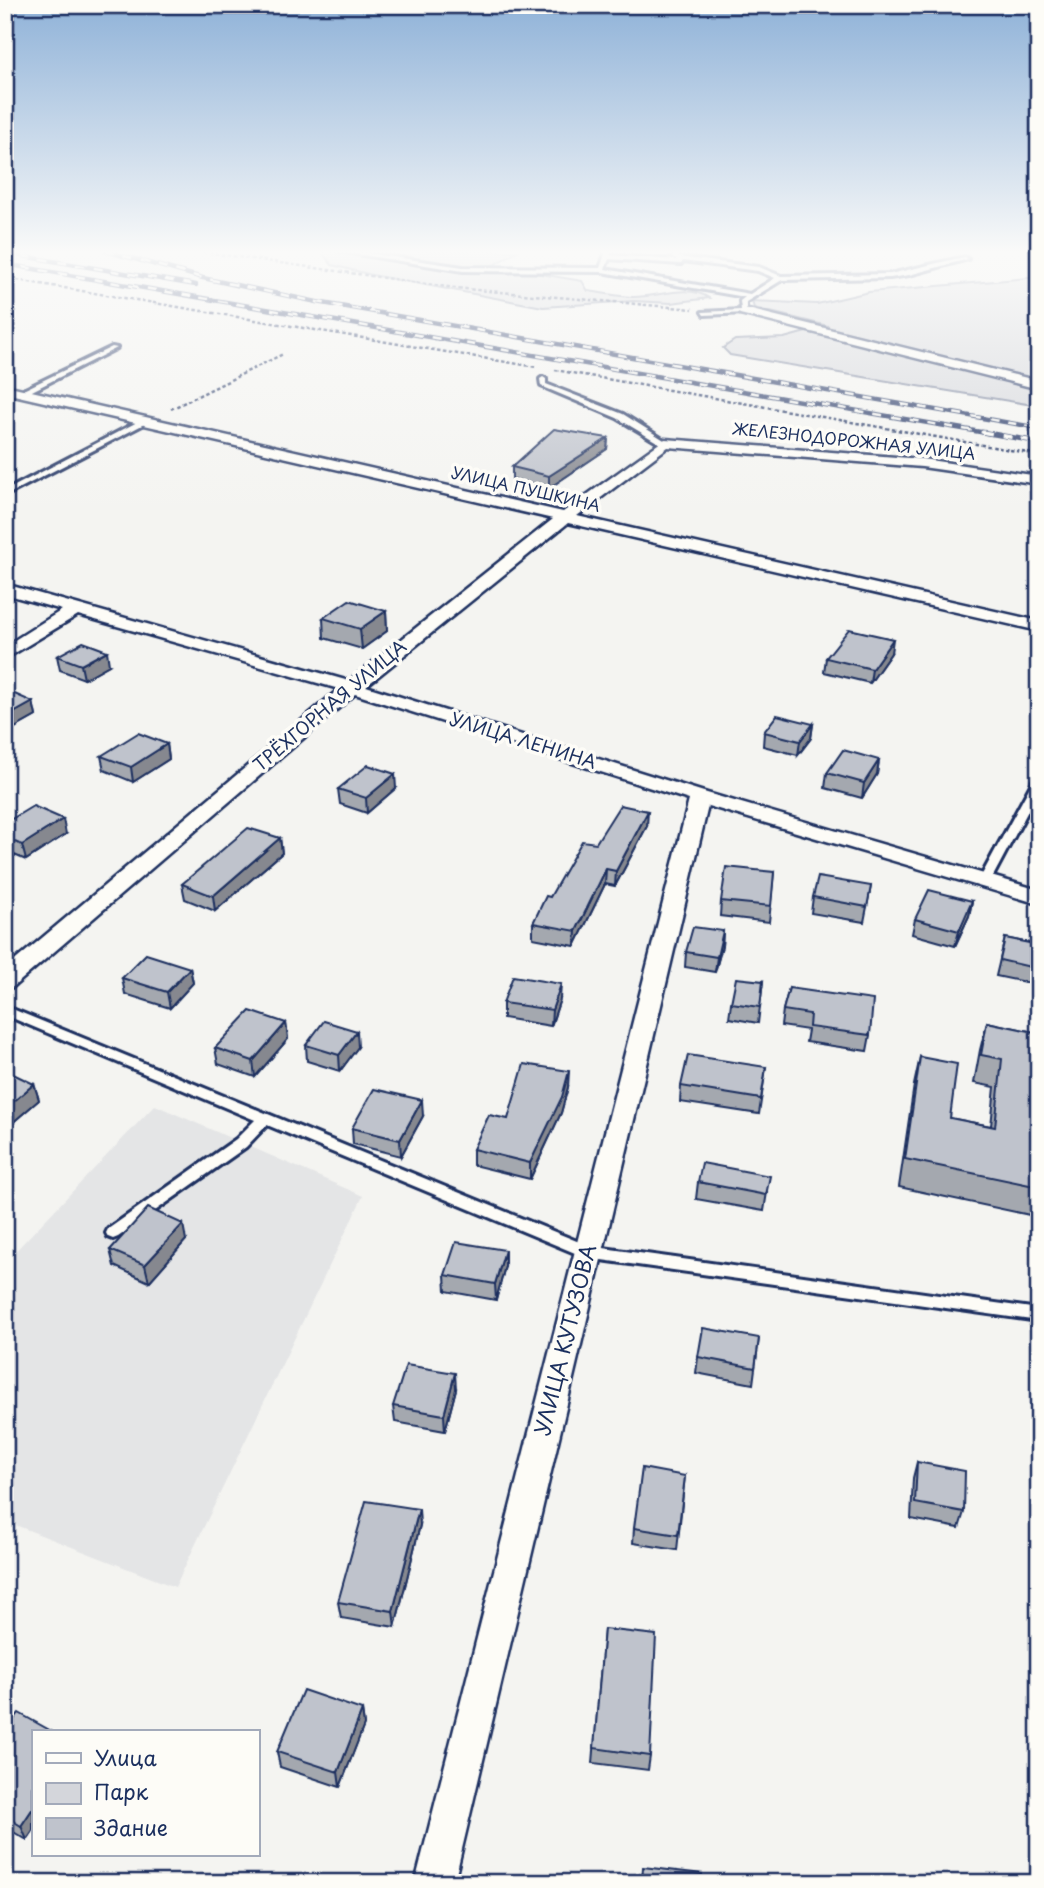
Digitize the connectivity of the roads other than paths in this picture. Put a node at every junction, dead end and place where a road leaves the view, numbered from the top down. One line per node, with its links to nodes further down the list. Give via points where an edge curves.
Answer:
1 (854, 339): 4 (street)
2 (114, 348): 5 (lane)
3 (542, 379): 7 (lane, via 542,385 620,416)
4 (1039, 385)
5 (13, 391): 6 (street, УЛИЦА ПУШКИНА)
6 (146, 421): 9 (lane); 10 (street, УЛИЦА ПУШКИНА)
7 (665, 443): 8 (street, ЖЕЛЕЗНОДОРОЖНАЯ УЛИЦА, via 922,463); 10 (street, ТРЁХГОРНАЯ УЛИЦА)
8 (1039, 480)
9 (5, 494)
10 (565, 516): 13 (street, УЛИЦА ПУШКИНА); 15 (street, ТРЁХГОРНАЯ УЛИЦА)
11 (5, 589): 12 (street, УЛИЦА ЛЕНИНА)
12 (76, 609): 14 (street); 15 (street, УЛИЦА ЛЕНИНА)
13 (1039, 626)
14 (5, 653)
15 (351, 687): 17 (street, УЛИЦА ЛЕНИНА); 20 (street, ТРЁХГОРНАЯ УЛИЦА)
16 (1039, 779): 18 (lane)
17 (700, 797): 18 (street, УЛИЦА ЛЕНИНА); 24 (street, УЛИЦА КУТУЗОВА)
18 (984, 881): 19 (street, УЛИЦА ЛЕНИНА)
19 (1039, 897)
20 (5, 982)
21 (5, 1010): 22 (lane)
22 (265, 1118): 23 (lane, via 241,1143); 24 (lane)
23 (113, 1233)
24 (587, 1252): 25 (lane); 26 (street, УЛИЦА КУТУЗОВА)
25 (1039, 1315)
26 (434, 1883)

